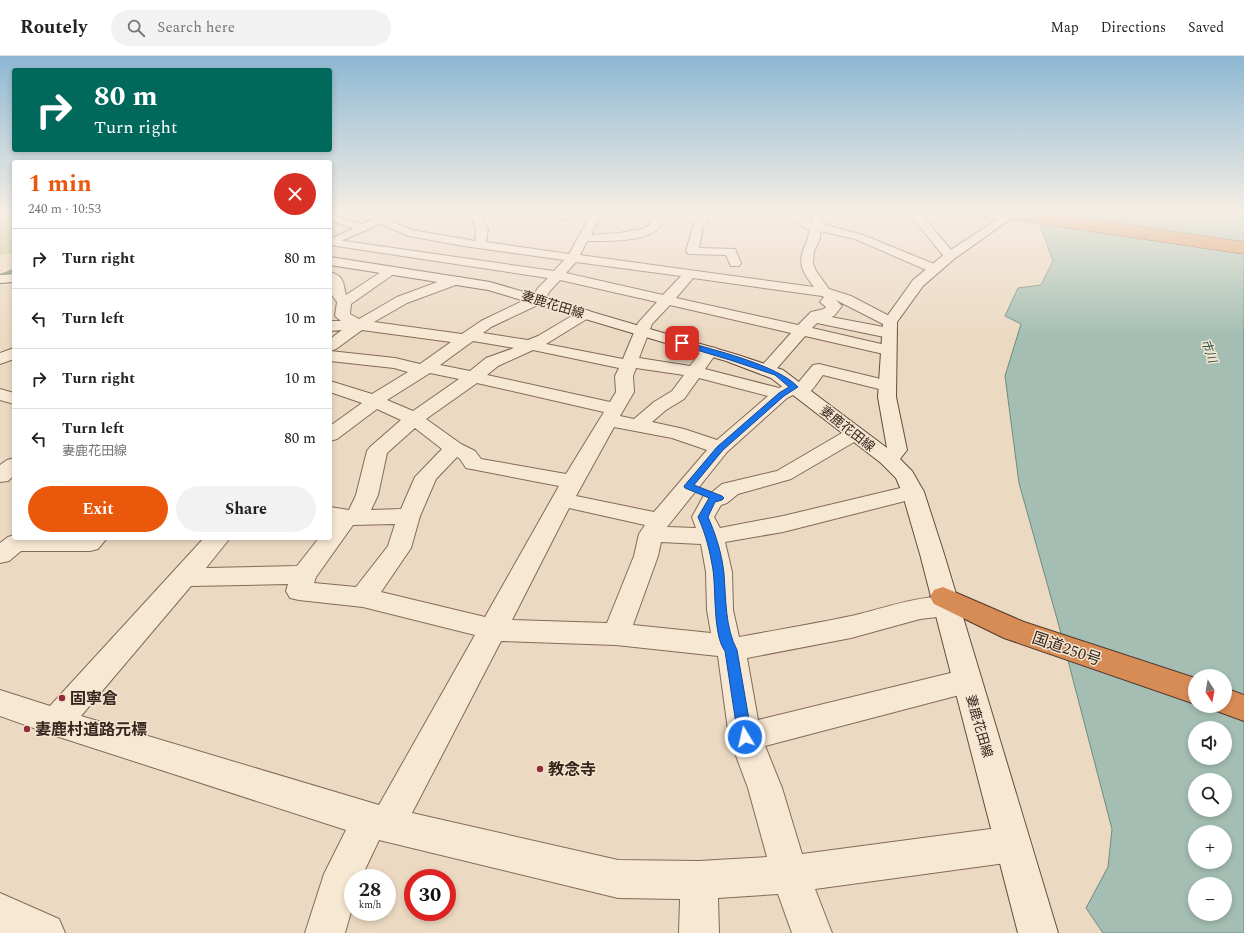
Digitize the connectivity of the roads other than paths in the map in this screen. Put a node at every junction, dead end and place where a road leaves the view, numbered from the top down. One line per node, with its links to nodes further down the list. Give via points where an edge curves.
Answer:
1 (407, 254): 11 (street)
2 (443, 254): 11 (street)
3 (543, 254): 12 (street)
4 (574, 254): 12 (street)
5 (628, 254): 15 (street)
6 (732, 254): 14 (street)
7 (807, 254): 24 (street, via 808,268)
8 (900, 254): 16 (street)
9 (953, 254): 10 (street)
10 (950, 256): 16 (street)
11 (435, 258): 17 (street); 19 (street)
12 (572, 258): 15 (street); 19 (street)
13 (332, 261): 17 (street, 妻鹿花田線)
14 (735, 263)
15 (630, 266): 18 (street)
16 (935, 269): 32 (street, via 918,283)
17 (400, 272): 23 (street, 妻鹿花田線); 27 (street)
18 (690, 274): 24 (street); 26 (street)
19 (557, 275): 25 (street); 26 (street)
20 (12, 278): 22 (street)
21 (332, 278): 27 (street, via 338,283 338,294)
22 (0, 280)
23 (456, 280): 25 (street, 妻鹿花田線); 30 (street, via 402,300)
24 (828, 296): 29 (street, via 835,306 829,313); 32 (street, via 846,299)
25 (539, 299): 28 (street, 妻鹿花田線); 35 (street, via 486,324)
26 (667, 300): 33 (street, via 645,323); 34 (street)
27 (344, 302): 30 (street, via 342,316)
28 (585, 314): 33 (street, 妻鹿花田線); 37 (street, via 544,339)
29 (815, 316): 32 (street); 34 (street)
30 (359, 325): 31 (street); 35 (street); 36 (street)
31 (332, 326)
32 (890, 328): 38 (street)
33 (641, 331): 39 (street, 妻鹿花田線); 43 (street)
34 (801, 331): 38 (street); 45 (street)
35 (467, 337): 37 (street); 44 (street)
36 (332, 345)
37 (529, 345): 43 (street); 47 (street, via 492,362)
38 (888, 350): 48 (street)
39 (710, 352): 45 (street, 妻鹿花田線); 46 (street)
40 (12, 354): 42 (street)
41 (332, 356): 44 (street)
42 (0, 360)
43 (629, 363): 46 (street); 54 (street, via 624,376 625,392)
44 (425, 368): 47 (street); 53 (street)
45 (766, 370): 50 (street, 妻鹿花田線, via 777,374)
46 (695, 372): 50 (street); 56 (street, via 678,395)
47 (474, 377): 54 (street); 55 (street)
48 (887, 386): 50 (street, via 819,369); 61 (street, via 897,450)
49 (332, 387): 53 (street)
50 (792, 391): 58 (street, 妻鹿花田線); 60 (street)
51 (0, 394): 52 (street)
52 (12, 398)
53 (374, 401): 55 (street); 57 (street)
54 (613, 414): 56 (street); 63 (street)
55 (414, 419): 59 (street); 66 (street, via 377,451 367,495)
56 (638, 425): 60 (street, via 677,433)
57 (332, 434)
58 (854, 434): 61 (street, 妻鹿花田線); 65 (street, via 784,475 730,489)
59 (454, 448): 63 (street, via 468,455 473,464); 67 (street, via 426,477)
60 (720, 448): 62 (street)
61 (888, 459): 64 (street, 妻鹿花田線, via 905,475)
62 (688, 486): 65 (street); 68 (street)
63 (568, 491): 68 (street); 79 (street)
64 (914, 492): 70 (street, via 784,524); 78 (street, 妻鹿花田線)
65 (719, 498): 70 (street, via 712,500 703,517)
66 (345, 516): 67 (street); 69 (street)
67 (409, 516): 77 (street, via 399,548)
68 (655, 527): 70 (street); 80 (street)
69 (332, 535)
70 (712, 537): 81 (street, via 719,572 720,610)
71 (93, 540): 74 (street, via 90,543 16,543)
72 (216, 540): 76 (street)
73 (328, 540): 75 (street)
74 (0, 555)
75 (304, 575): 76 (street); 77 (street, via 299,591)
76 (183, 577): 87 (street)
77 (363, 597): 79 (street)
78 (944, 601): 81 (street, via 851,627); 82 (street, 妻鹿花田線); 83 (highway, 国道250号, via 1014,630)
79 (494, 630): 80 (street); 89 (street)
80 (616, 634): 81 (street)
81 (729, 648): 88 (street)
82 (967, 681): 88 (street); 90 (street, 妻鹿花田線)
83 (1188, 689)
84 (0, 704): 87 (street)
85 (1232, 704): 86 (highway)
86 (1244, 708)
87 (56, 722): 89 (street)
88 (745, 737): 91 (street, via 765,788)
89 (379, 822): 92 (street, via 618,879); 95 (street, via 343,874)
90 (1013, 844): 91 (street); 98 (street, 妻鹿花田線)
91 (790, 874): 92 (street); 97 (street)
92 (699, 880): 96 (street)
93 (0, 913): 94 (street)
94 (45, 933)
95 (325, 933)
96 (699, 933)
97 (812, 933)
98 (1038, 933)

